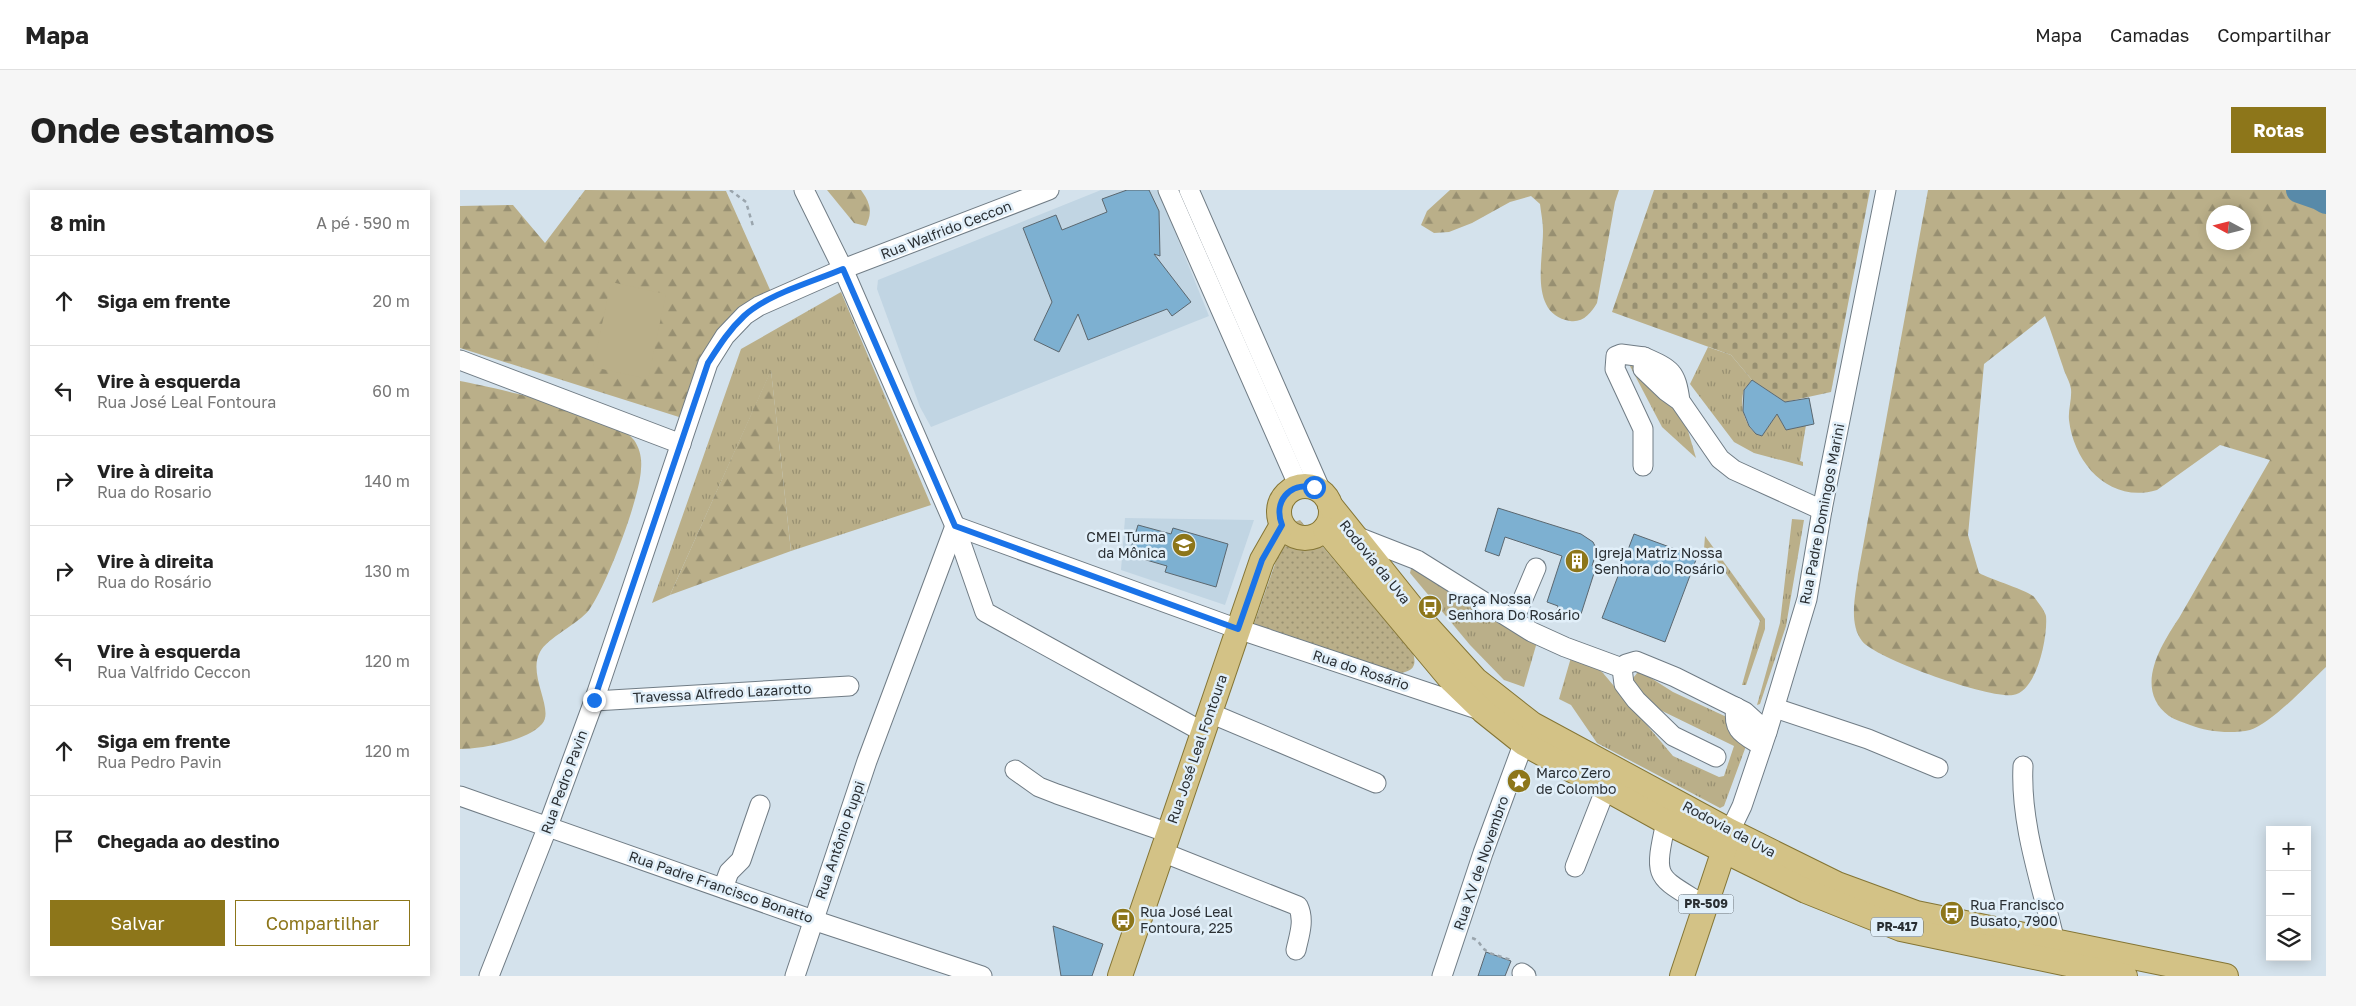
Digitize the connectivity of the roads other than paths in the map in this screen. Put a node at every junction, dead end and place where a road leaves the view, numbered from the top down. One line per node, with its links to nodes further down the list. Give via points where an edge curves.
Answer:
1 (804, 190): 6 (street)
2 (1049, 190): 6 (street, Rua Walfrido Ceccon)
3 (1168, 190): 10 (street, Rodovia da Uva / PR-417)
4 (1189, 190): 10 (street, Rodovia da Uva / PR-417)
5 (1886, 190): 11 (street, Rua Padre Domingos Marini)
6 (843, 269): 8 (street, Rua Walfrido Ceccon, via 759,306 745,315 725,336 708,363); 13 (street)
7 (460, 360): 8 (street)
8 (681, 444): 21 (street, Rua Pedro Pavin)
9 (1643, 466): 11 (street, via 1643,429 1615,369 1616,356 1621,354 1644,357 1672,373 1677,380 1680,401 1720,460 1734,470)
10 (1317, 494): 12 (main road, via 1285,495 1279,509); 14 (main road, via 1329,522); 15 (main road, Rodovia da Uva / PR-417)
11 (1822, 510): 22 (street, Rua Padre Domingos Marini, via 1807,599)
12 (1282, 525): 14 (main road, via 1288,532 1303,538); 18 (main road, Rua José Leal Fontoura, via 1262,560)
13 (955, 526): 18 (street, Rua do Rosário); 24 (street, via 985,612); 42 (street, Rua Antônio Puppi, via 867,761)
14 (1325, 529): 23 (main road, Rodovia da Uva / PR-417, via 1429,656)
15 (1353, 536): 17 (street, via 1417,560); 25 (main road, Rodovia da Uva / PR-417, via 1426,625)
16 (1536, 568): 17 (street)
17 (1514, 620): 19 (street, via 1565,647)
18 (1238, 629): 23 (street, Rua do Rosário); 24 (main road, Rua José Leal Fontoura)
19 (1622, 668): 26 (street, via 1636,662 1717,696 1736,706 1734,719 1742,733); 27 (street, via 1624,684 1672,736)
20 (849, 686): 21 (street, Travessa Alfredo Lazarotto)
21 (594, 700): 36 (street, Rua Pedro Pavin)
22 (1775, 708): 26 (street, Rua Padre Domingos Marini); 29 (street, via 1868,739)
23 (1484, 711): 25 (main road, Rodovia da Uva / PR-417)
24 (1206, 722): 31 (street); 38 (main road, Rua José Leal Fontoura)
25 (1528, 733): 32 (main road, Rodovia da Uva / PR-417); 37 (main road, Rodovia da Uva / PR-417); 50 (street, Rua XV de Novembro)
26 (1765, 739): 37 (street, Rua Padre Domingos Marini)
27 (1716, 757)
28 (2022, 766): 43 (street, via 2025,815)
29 (1938, 768)
30 (1015, 770): 38 (street, via 1039,787)
31 (1376, 783)
32 (1606, 788): 35 (main road, Rodovia da Uva / PR-417); 39 (street)
33 (460, 796): 36 (street, Rua Padre Francisco Bonatto)
34 (760, 805): 40 (street, via 741,860 729,872)
35 (1666, 822): 37 (main road, Rodovia da Uva / PR-417); 41 (street, via 1659,869 1664,880)
36 (548, 826): 40 (street, Rua Padre Francisco Bonatto); 46 (street, Rua Pedro Pavin)
37 (1727, 841): 41 (main road, PR-509); 43 (main road, Rodovia da Uva / PR-417, via 1916,913); 45 (main road, Rodovia da Uva / PR-417, via 1806,891 1901,929)
38 (1166, 843): 44 (street, via 1298,906 1302,922); 49 (main road, Rua José Leal Fontoura)
39 (1575, 867)
40 (723, 888): 42 (street, Rua Padre Francisco Bonatto)
41 (1705, 906): 51 (main road, PR-509)
42 (813, 920): 47 (street, Rua Antônio Puppi); 48 (street, Rua Padre Francisco Bonatto)
43 (2055, 942): 45 (main road, Rodovia da Uva / PR-417)
44 (1296, 950)
45 (2083, 964): 52 (main road, Rodovia da Uva / PR-417); 53 (main road, Rodovia da Uva / PR-417)
46 (489, 976)
47 (795, 976)
48 (982, 976)
49 (1120, 976)
50 (1442, 976)
51 (1682, 976)
52 (2125, 976)
53 (2226, 976)

